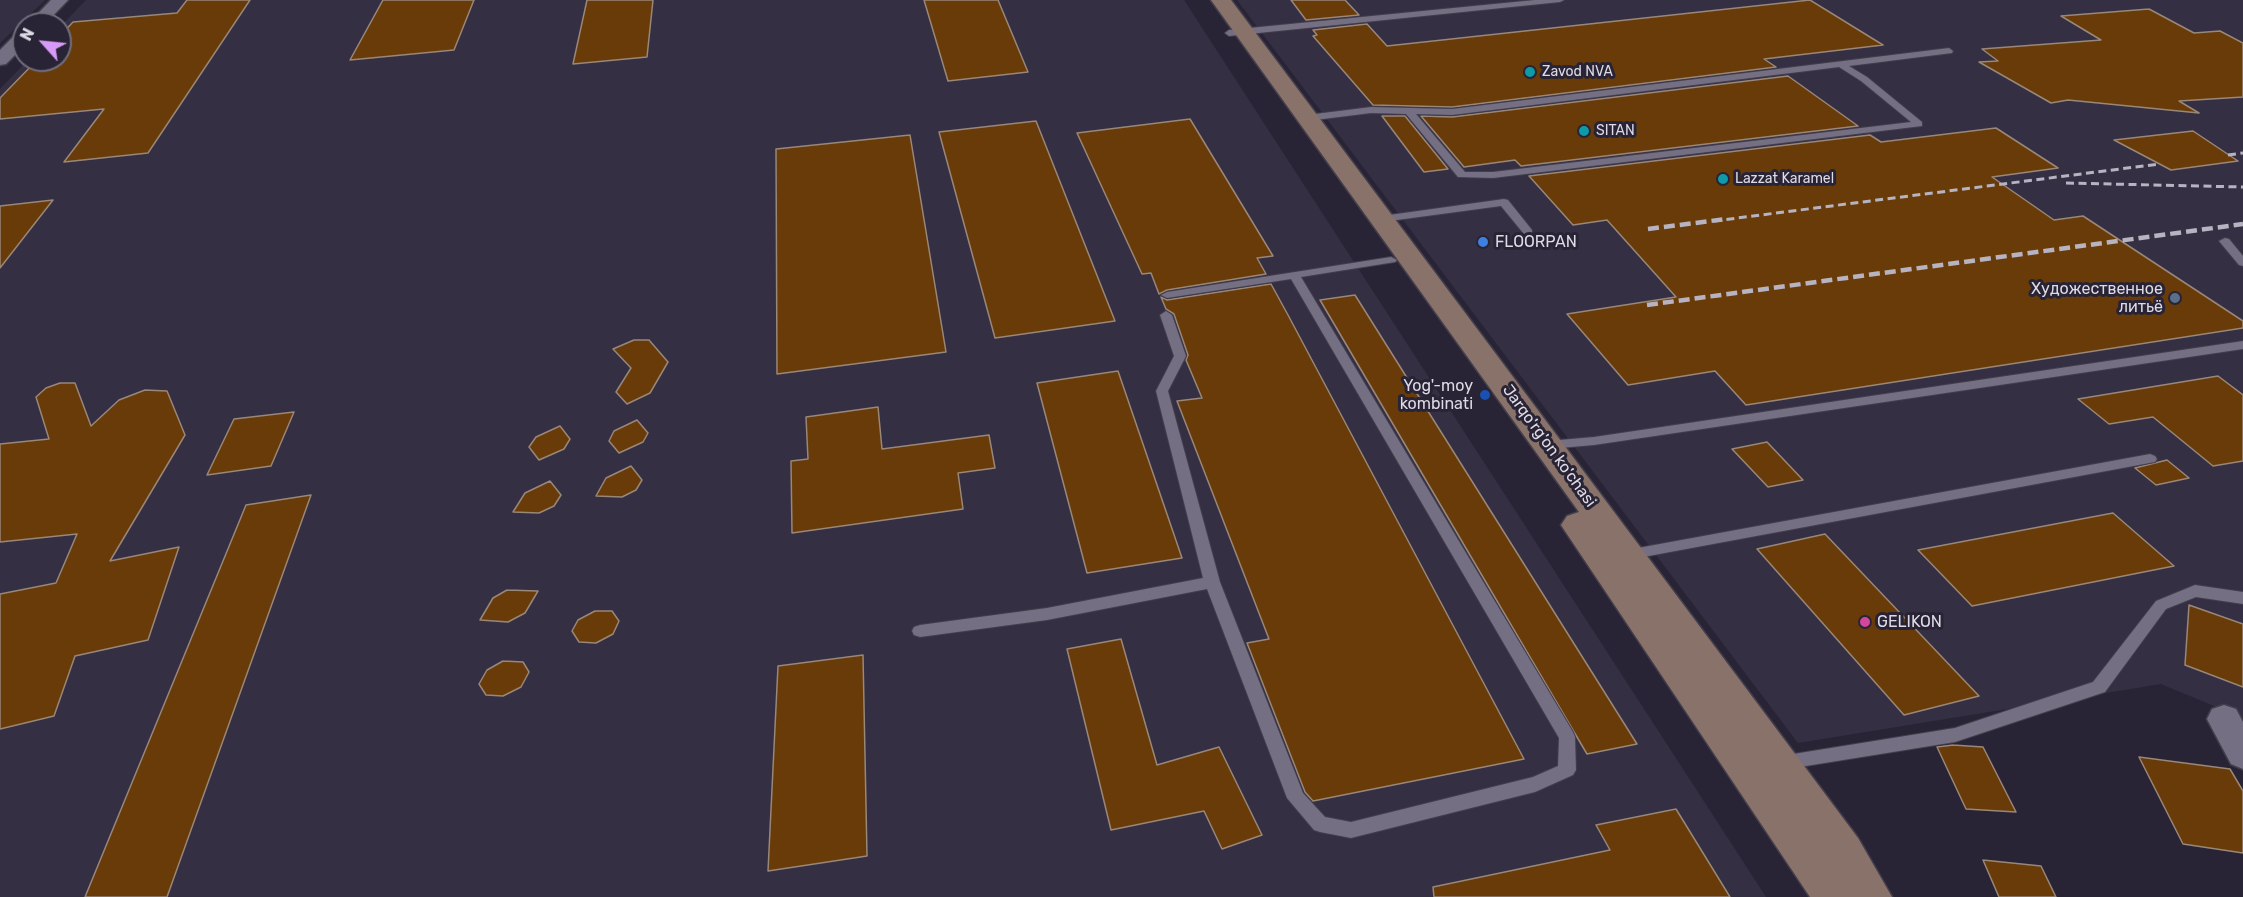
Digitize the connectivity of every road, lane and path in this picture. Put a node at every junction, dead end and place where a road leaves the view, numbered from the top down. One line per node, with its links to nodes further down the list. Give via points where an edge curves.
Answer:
1 (60, 0): 5 (street)
2 (1206, 0): 6 (main road, Jarqo'rg'on ko'chasi)
3 (1221, 0): 6 (main road, Jarqo'rg'on ko'chasi)
4 (1560, 0): 6 (lane)
5 (48, 12)
6 (1236, 32): 12 (main road, Jarqo'rg'on ko'chasi); 16 (main road, Jarqo'rg'on ko'chasi)
7 (12, 48): 9 (street)
8 (1949, 51): 10 (lane)
9 (0, 60)
10 (1840, 64): 11 (lane, via 1452,112); 11 (lane, via 1919,124 1493,175 1462,175)
11 (1410, 112): 12 (lane, via 1371,110)
12 (1307, 118): 13 (main road, Jarqo'rg'on ko'chasi)
13 (1382, 219): 14 (lane, via 1504,202); 22 (main road, Jarqo'rg'on ko'chasi)
14 (1528, 232)
15 (2225, 242): 17 (lane)
16 (1391, 260): 18 (lane); 24 (main road, Jarqo'rg'on ko'chasi)
17 (2243, 263)
18 (1294, 275): 19 (lane); 25 (lane, via 1567,737 1567,770 1535,784 1351,830 1320,824 1296,798)
19 (1167, 295)
20 (1166, 315): 25 (lane, via 1180,356 1162,391)
21 (2243, 345): 22 (lane)
22 (1548, 445): 24 (main road, Jarqo'rg'on ko'chasi)
23 (2150, 459): 24 (lane)
24 (1617, 557): 30 (main road, Jarqo'rg'on ko'chasi)
25 (1212, 582): 27 (lane, via 1047,614)
26 (2243, 598): 30 (lane, via 2195,591 2162,605 2099,687 1955,735)
27 (920, 632)
28 (2224, 719): 29 (street)
29 (2243, 754)
30 (1764, 766): 31 (main road, Jarqo'rg'on ko'chasi); 32 (main road, Jarqo'rg'on ko'chasi, via 1842,852)
31 (1835, 897)
32 (1869, 897)

